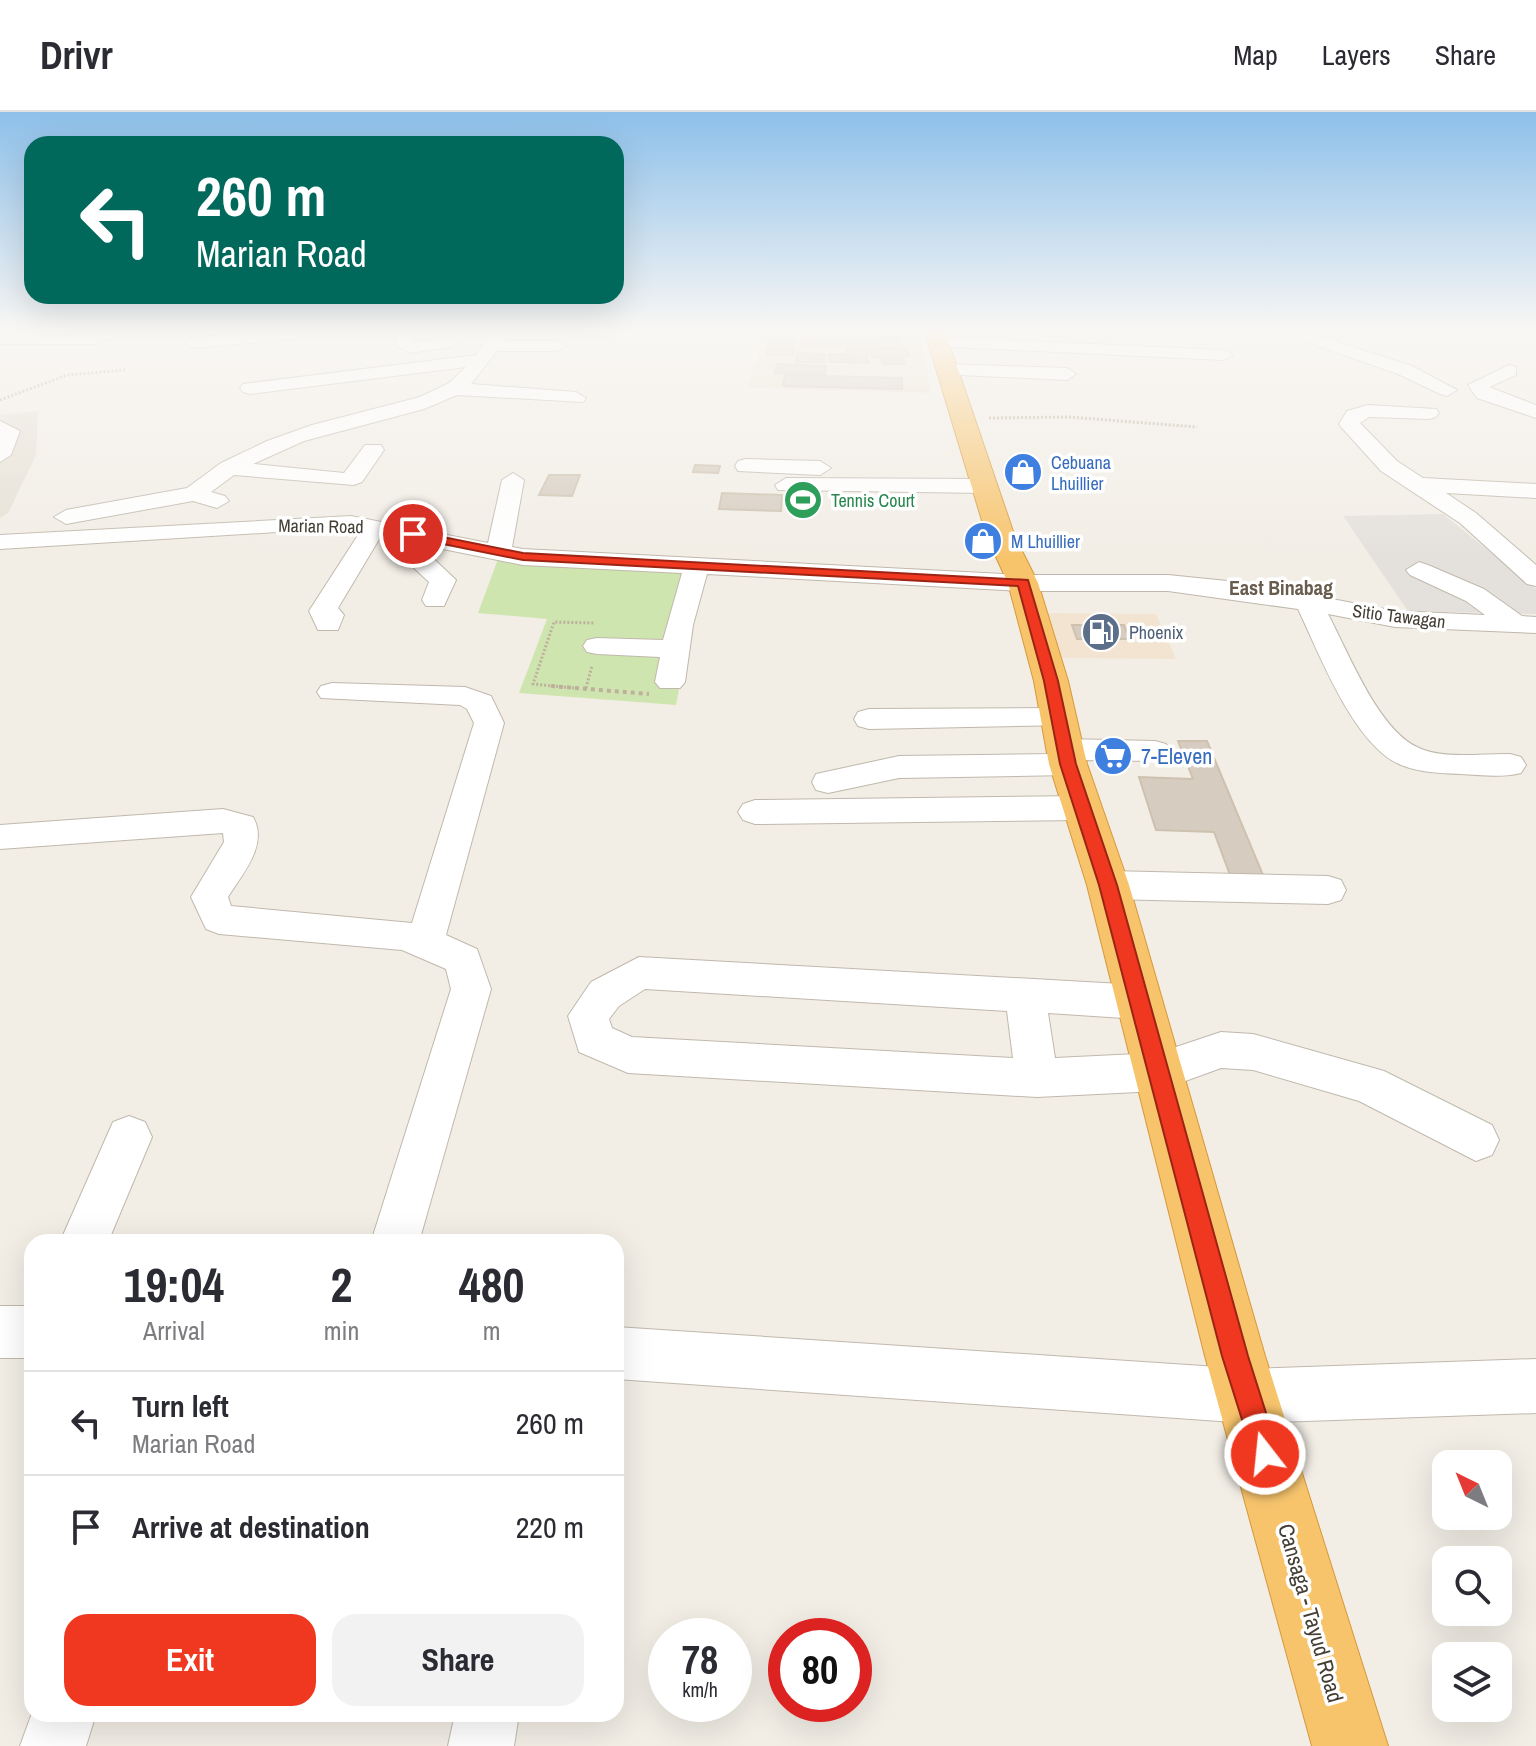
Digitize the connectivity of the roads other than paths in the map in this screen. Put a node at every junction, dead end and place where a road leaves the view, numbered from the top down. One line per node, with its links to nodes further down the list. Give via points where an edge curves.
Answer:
1 (412, 405): 4 (street)
2 (957, 405): 18 (highway, Cansaga - Tayud Road)
3 (1517, 405): 5 (street)
4 (404, 407): 13 (street, via 321,428)
5 (1536, 412)
6 (1429, 413): 17 (street, via 1368,411 1354,415 1349,424 1389,466)
7 (0, 427): 9 (street, via 10,431)
8 (373, 450): 13 (street, via 346,480)
9 (0, 455)
10 (0, 464): 12 (street)
11 (746, 466): 16 (street, via 885,470)
12 (0, 471)
13 (221, 472): 20 (street); 21 (street)
14 (513, 480): 26 (street)
15 (786, 485): 16 (street)
16 (888, 485): 18 (street)
17 (1420, 485): 19 (street); 29 (street, via 1468,518)
18 (985, 486): 30 (highway, Cansaga - Tayud Road)
19 (1536, 491)
20 (194, 494): 22 (street); 25 (street, via 34,522)
21 (82, 498)
22 (293, 524): 23 (street, Marian Road); 25 (street, Marian Road)
23 (375, 527): 24 (street, Marian Road); 33 (street)
24 (413, 534): 26 (street, Marian Road); 31 (street, via 405,542 408,549 443,580)
25 (1, 542)
26 (499, 552): 27 (street, Marian Road)
27 (696, 568): 30 (street, Marian Road); 36 (street)
28 (1419, 570): 34 (street)
29 (1536, 578)
30 (1023, 583): 32 (street, Sitio Tawagan, via 1168,583 1247,591); 40 (highway, Cansaga - Tayud Road)
31 (435, 600)
32 (1310, 605): 34 (street, Sitio Tawagan, via 1395,619); 42 (street, via 1342,670 1396,749 1421,759)
33 (326, 617)
34 (1527, 625)
35 (597, 646): 36 (street)
36 (675, 649): 37 (street)
37 (670, 682)
38 (332, 692): 49 (street, via 465,696 480,703 489,723)
39 (869, 719): 40 (street)
40 (1064, 743): 41 (street); 43 (street); 44 (highway, Cansaga - Tayud Road)
41 (1155, 751)
42 (1510, 765)
43 (828, 782)
44 (1083, 808): 45 (street); 47 (highway, Cansaga - Tayud Road)
45 (755, 812)
46 (0, 837): 49 (street, via 223,821 241,826 242,843 209,897 219,919 402,935)
47 (1108, 885): 48 (street); 51 (highway, Cansaga - Tayud Road)
48 (1328, 890)
49 (425, 942): 57 (street, via 463,960 471,989)
50 (1025, 997): 51 (street); 53 (street); 53 (street, via 639,973 605,994 588,1016 594,1039 628,1055)
51 (1139, 1002): 52 (highway, Cansaga - Tayud Road)
52 (1158, 1072): 53 (street); 55 (street, via 1221,1050 1253,1052 1369,1085); 62 (highway, Cansaga - Tayud Road)
53 (1037, 1078)
54 (129, 1137): 56 (street)
55 (1476, 1140)
56 (87, 1234)
57 (397, 1234)
58 (0, 1332): 59 (street)
59 (24, 1332)
60 (624, 1354): 62 (street)
61 (1536, 1386): 62 (street)
62 (1248, 1396): 67 (highway, Cansaga - Tayud Road)
63 (61, 1722): 65 (street)
64 (486, 1722): 66 (street)
65 (53, 1746)
66 (481, 1746)
67 (1350, 1746)

